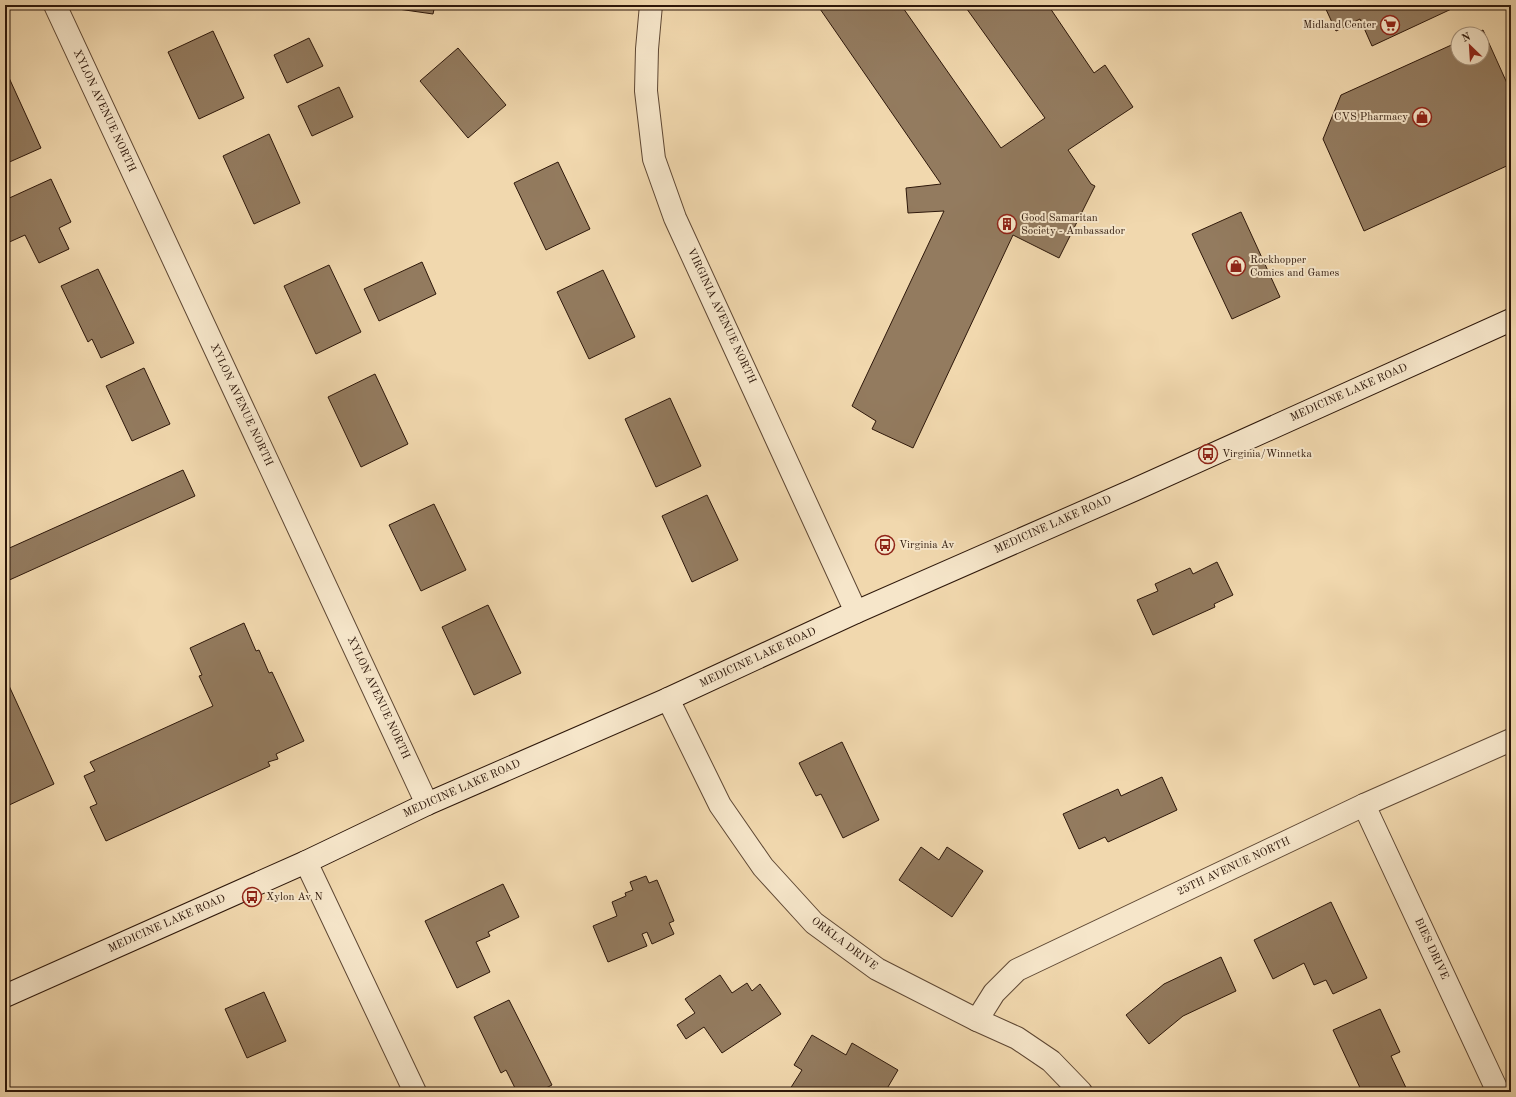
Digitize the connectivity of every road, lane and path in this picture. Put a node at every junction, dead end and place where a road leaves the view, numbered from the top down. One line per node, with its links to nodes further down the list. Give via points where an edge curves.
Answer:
1 (55, 5): 7 (street, XYLON AVENUE NORTH)
2 (651, 5): 4 (street, VIRGINIA AVENUE NORTH, via 646,91 654,159 675,218)
3 (1511, 320): 4 (street, MEDICINE LAKE ROAD)
4 (856, 612): 5 (street, MEDICINE LAKE ROAD)
5 (668, 699): 7 (street, MEDICINE LAKE ROAD); 11 (street, ORKLA DRIVE, via 720,805 763,866 814,923 877,969)
6 (1511, 740): 8 (street, 25TH AVENUE NORTH)
7 (428, 804): 9 (street, MEDICINE LAKE ROAD)
8 (1364, 805): 11 (street, 25TH AVENUE NORTH, via 1017,970 994,993); 14 (street, BIES DRIVE)
9 (306, 862): 10 (street, MEDICINE LAKE ROAD); 12 (street)
10 (5, 996)
11 (977, 1020): 13 (street, ORKLA DRIVE, via 1017,1038 1052,1061)
12 (415, 1092)
13 (1081, 1092)
14 (1498, 1092)

